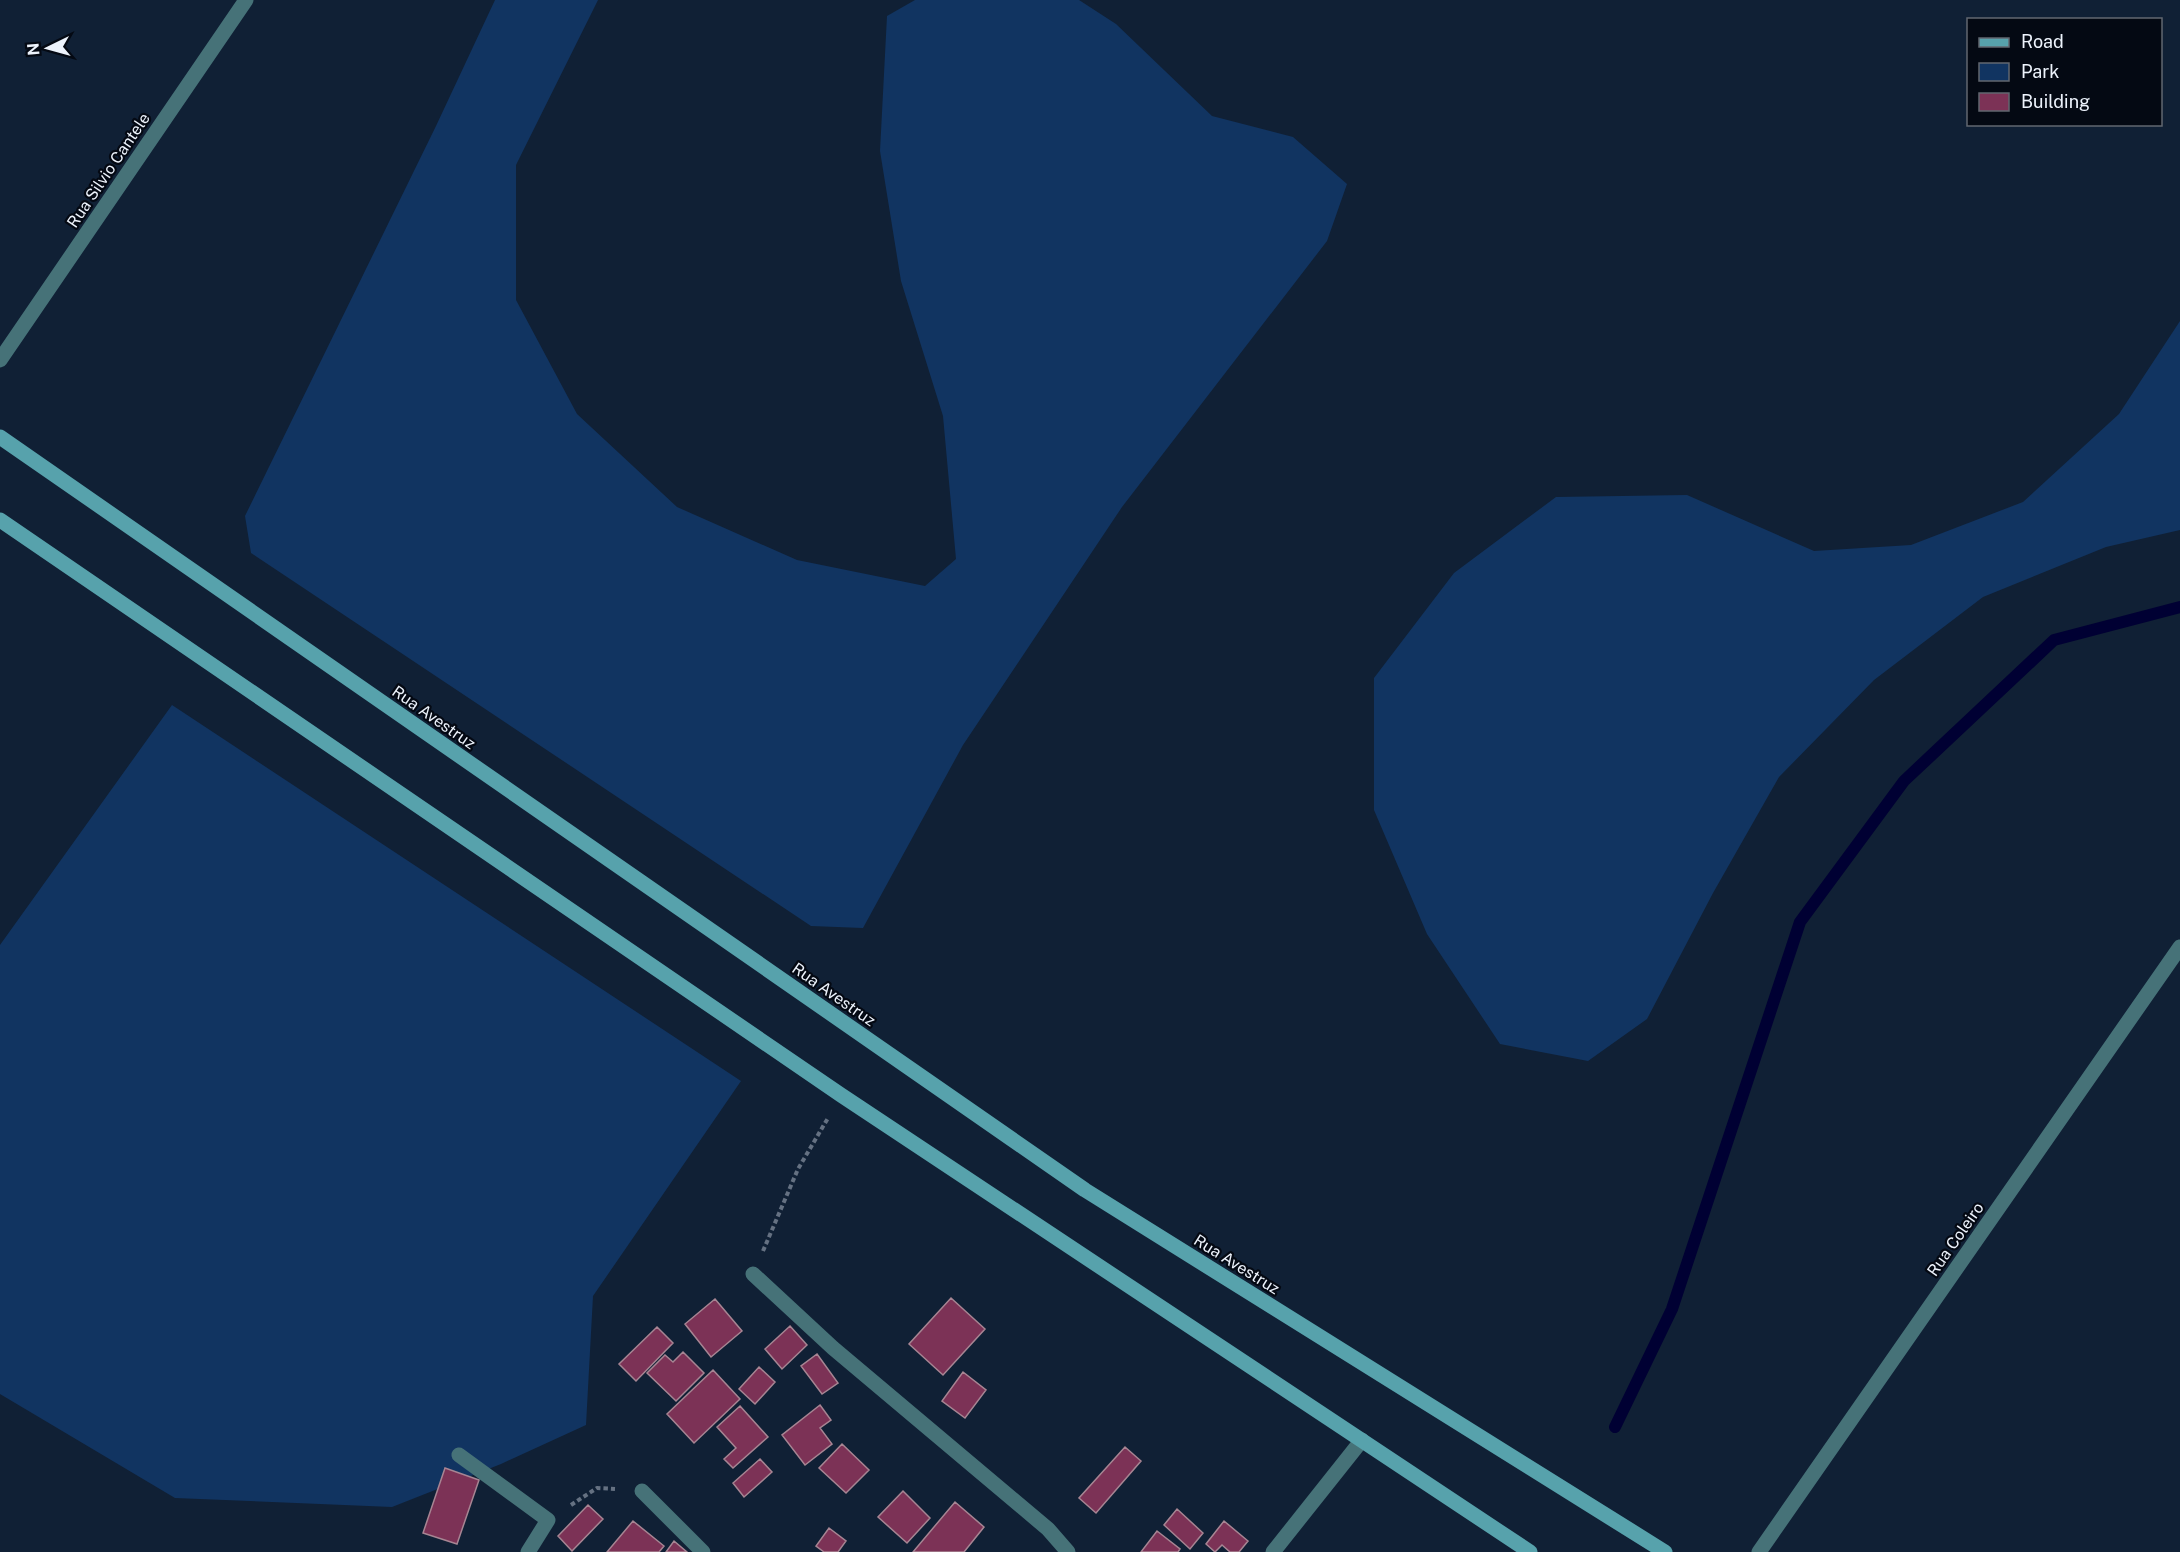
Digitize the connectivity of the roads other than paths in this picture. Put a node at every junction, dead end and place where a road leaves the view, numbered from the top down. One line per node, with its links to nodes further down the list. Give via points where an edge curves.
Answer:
1 (246, 0): 2 (street, Rua Silvio Cantele)
2 (0, 360)
3 (0, 437): 15 (main road, Rua Avestruz, via 1085,1190)
4 (0, 520): 7 (main road, via 842,1095)
5 (2180, 947): 16 (street, Rua Coleiro)
6 (753, 1274): 12 (street, via 833,1348 1048,1529)
7 (1362, 1440): 13 (street); 14 (main road)
8 (459, 1455): 10 (street, via 548,1520)
9 (642, 1491): 11 (street)
10 (528, 1552)
11 (703, 1552)
12 (1068, 1552)
13 (1273, 1552)
14 (1530, 1552)
15 (1665, 1552)
16 (1759, 1552)

